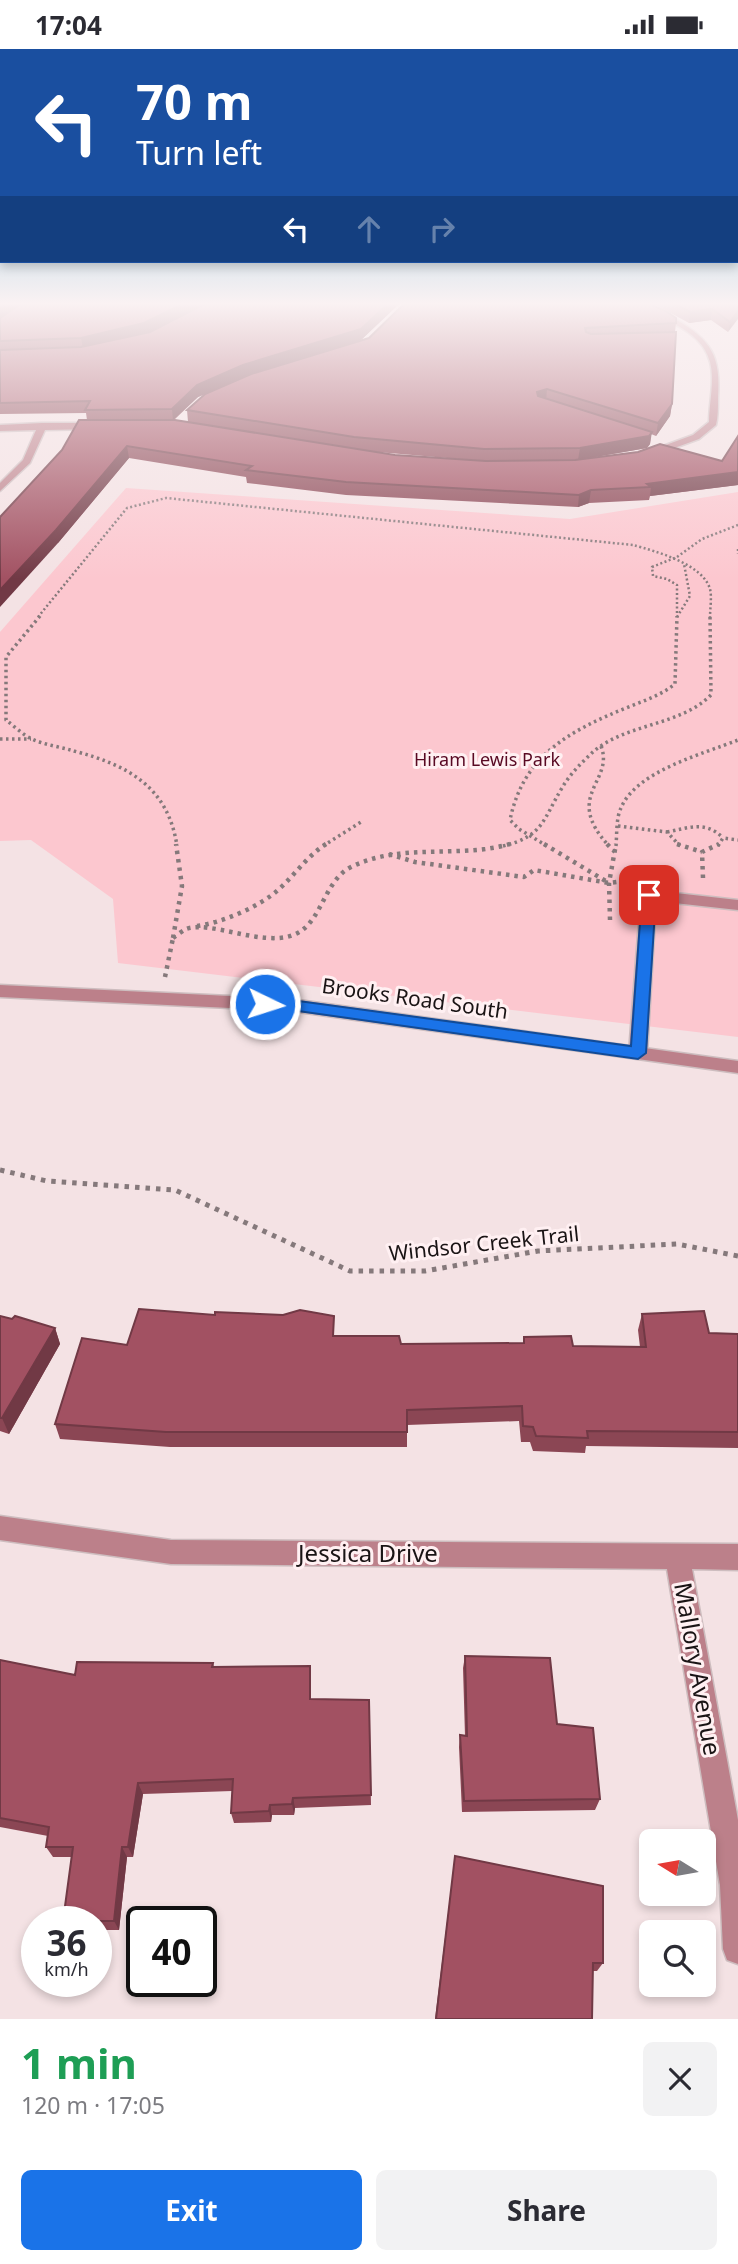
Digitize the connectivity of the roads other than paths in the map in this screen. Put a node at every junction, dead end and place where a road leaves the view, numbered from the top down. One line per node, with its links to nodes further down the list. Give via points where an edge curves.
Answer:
1 (713, 395): 6 (street, via 713,423 696,437)
2 (42, 426): 3 (street); 4 (street); 8 (street, via 27,461)
3 (109, 426)
4 (0, 428)
5 (659, 442): 6 (street)
6 (672, 446): 7 (street)
7 (636, 459)
8 (0, 488)
9 (738, 905): 11 (street, via 649,895)
10 (0, 991): 11 (street, Brooks Road South, via 291,1005)
11 (638, 1053): 12 (street, Brooks Road South)
12 (738, 1067)
13 (0, 1528): 14 (street, Jessica Drive, via 171,1552)
14 (677, 1556): 15 (street, Jessica Drive); 16 (street, Mallory Avenue, via 736,1885)
15 (738, 1557)
16 (738, 1949)

